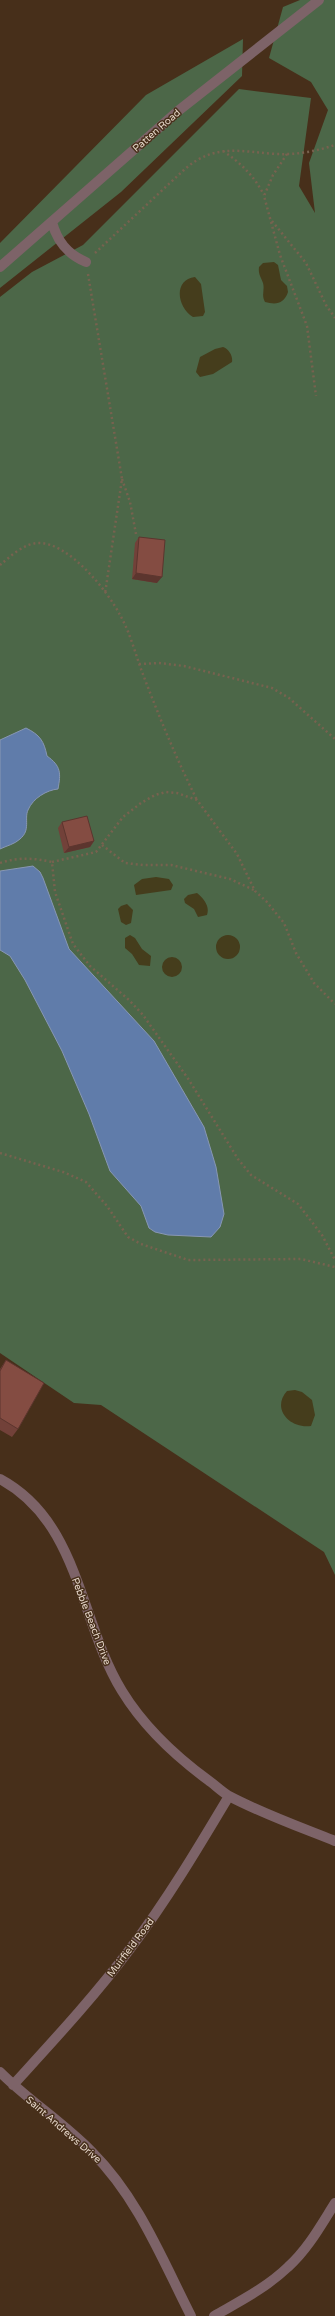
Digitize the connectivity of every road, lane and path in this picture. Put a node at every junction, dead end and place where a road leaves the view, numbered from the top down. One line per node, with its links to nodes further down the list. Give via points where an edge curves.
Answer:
1 (319, 0): 7 (street, Patten Road, via 178,111)
2 (335, 145): 4 (path)
3 (222, 151): 4 (path, via 247,150); 5 (path, via 239,162 256,180); 8 (path, via 209,153 196,160)
4 (288, 154): 5 (path, via 273,175)
5 (264, 196): 6 (path)
6 (270, 219): 10 (path, via 306,263); 11 (path, via 280,255 307,326)
7 (52, 222): 8 (street, via 56,237 65,249); 9 (street, Patten Road)
8 (86, 262): 12 (path)
9 (0, 267)
10 (335, 318)
11 (316, 396)
12 (122, 479): 13 (path, via 130,502); 15 (path)
13 (136, 534)
14 (0, 565): 15 (path, via 24,546 49,544 78,561)
15 (105, 594): 16 (path, via 120,614)
16 (139, 664): 17 (path, via 184,666 272,688 289,698); 18 (path, via 171,745)
17 (335, 739)
18 (198, 800): 19 (path, via 177,793 155,795 141,802 123,817); 22 (path, via 237,854)
19 (102, 845): 20 (path, via 96,852 88,855); 22 (path, via 125,863 144,866 171,865 230,879)
20 (52, 862): 21 (path, via 28,858); 25 (path, via 55,892 73,944 90,966 129,1000 143,1016 189,1080 238,1159 251,1175 298,1204 322,1235)
21 (0, 863)
22 (255, 891): 23 (path, via 284,923 296,953 314,983)
23 (335, 1004)
24 (0, 1153): 26 (path, via 63,1172 86,1182 128,1237 175,1256 188,1260 301,1259)
25 (335, 1260)
26 (335, 1267)
27 (0, 1480): 28 (street, Pebble Beach Drive, via 26,1496 55,1532 67,1552 100,1646 122,1691 136,1711 170,1750)
28 (229, 1796): 29 (street, Pebble Beach Drive); 31 (street, Muirfield Road, via 178,1882 130,1950 72,2020)
29 (335, 1841)
30 (0, 2072): 31 (street, Saint Andrews Drive)
31 (13, 2085): 33 (street, Saint Andrews Drive, via 92,2151 113,2176 135,2205)
32 (335, 2203): 34 (street, via 314,2237 289,2267 259,2291)
33 (191, 2316)
34 (214, 2316)

